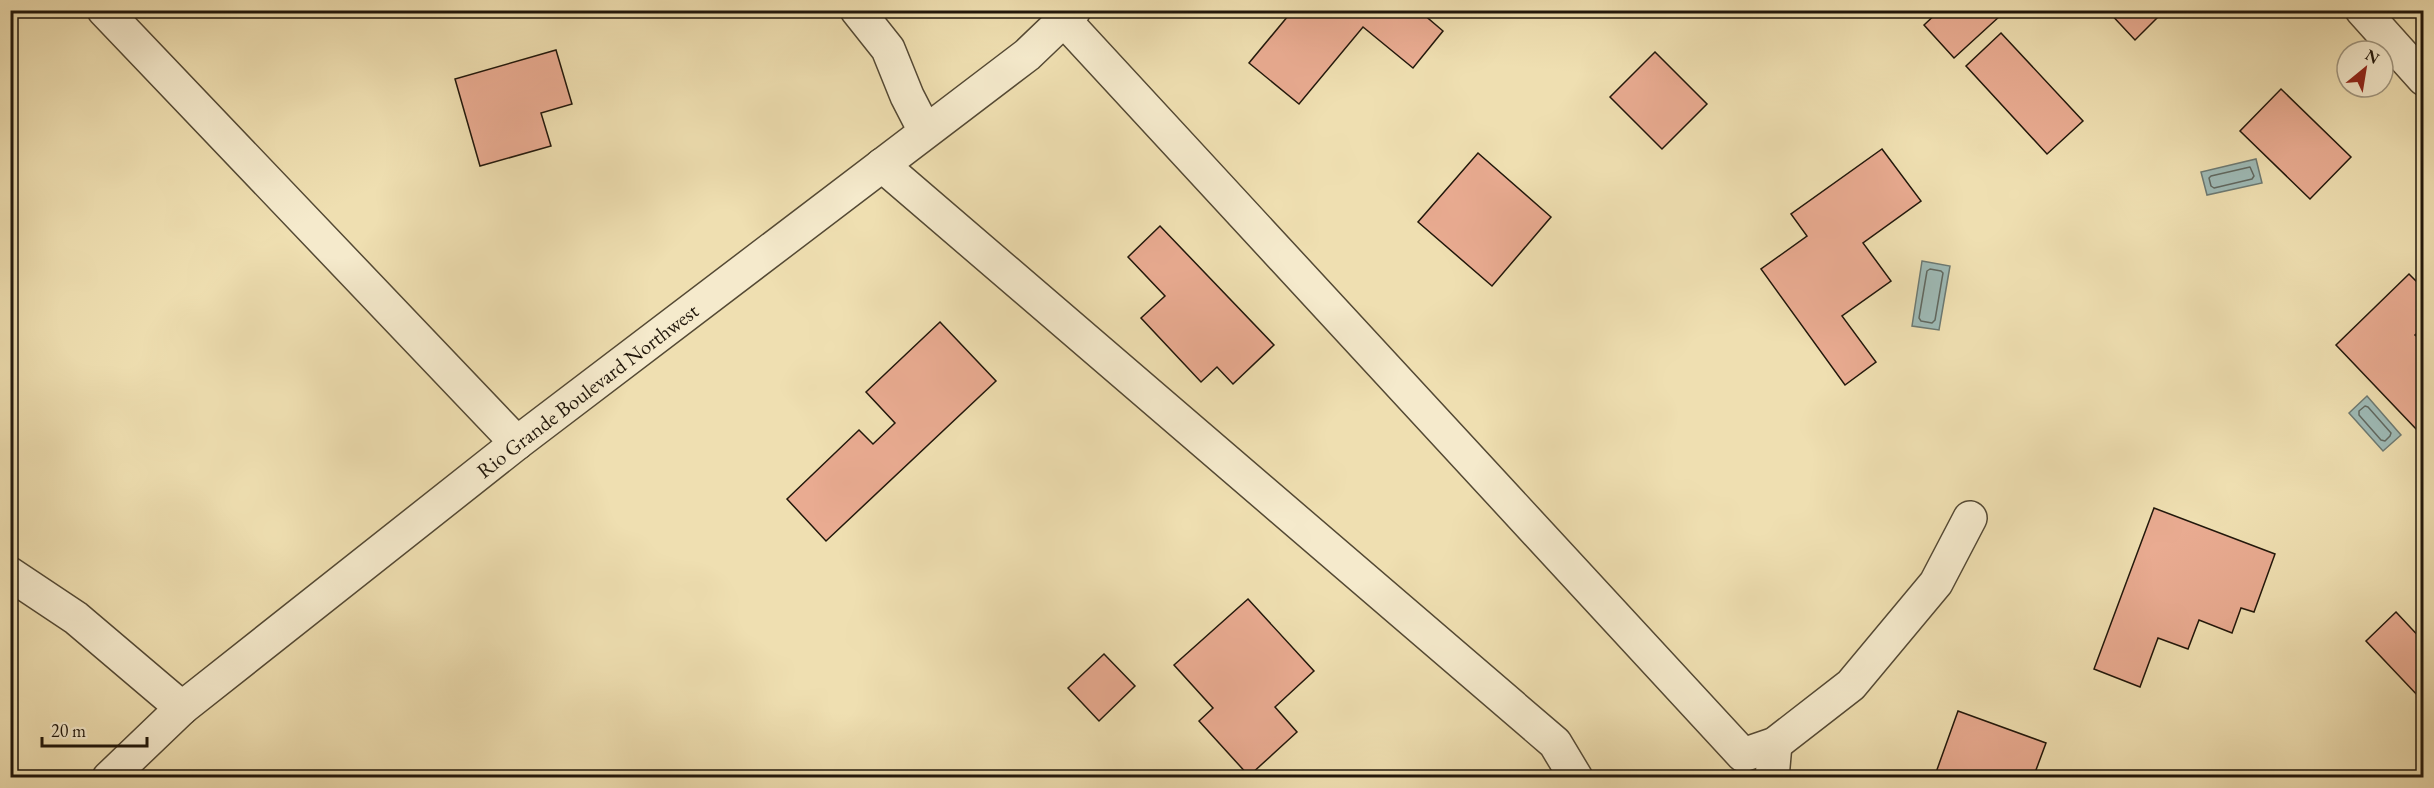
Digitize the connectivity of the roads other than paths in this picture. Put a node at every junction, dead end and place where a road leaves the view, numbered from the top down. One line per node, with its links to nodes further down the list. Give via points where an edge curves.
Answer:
1 (104, 10): 8 (street)
2 (857, 10): 6 (street, via 888,49)
3 (2362, 10): 5 (street)
4 (1069, 15): 6 (street, Rio Grande Boulevard Northwest, via 1027,55); 12 (street, via 1743,755)
5 (2424, 79)
6 (925, 131): 7 (street, Rio Grande Boulevard Northwest)
7 (882, 165): 8 (street, Rio Grande Boulevard Northwest); 14 (street, via 1555,743)
8 (517, 443): 11 (street, Rio Grande Boulevard Northwest)
9 (1970, 518): 12 (street, via 1936,583 1851,685)
10 (10, 574): 11 (street, via 76,618)
11 (182, 708): 13 (street, Rio Grande Boulevard Northwest)
12 (1775, 744): 15 (street)
13 (109, 777)
14 (1576, 777)
15 (1772, 777)

